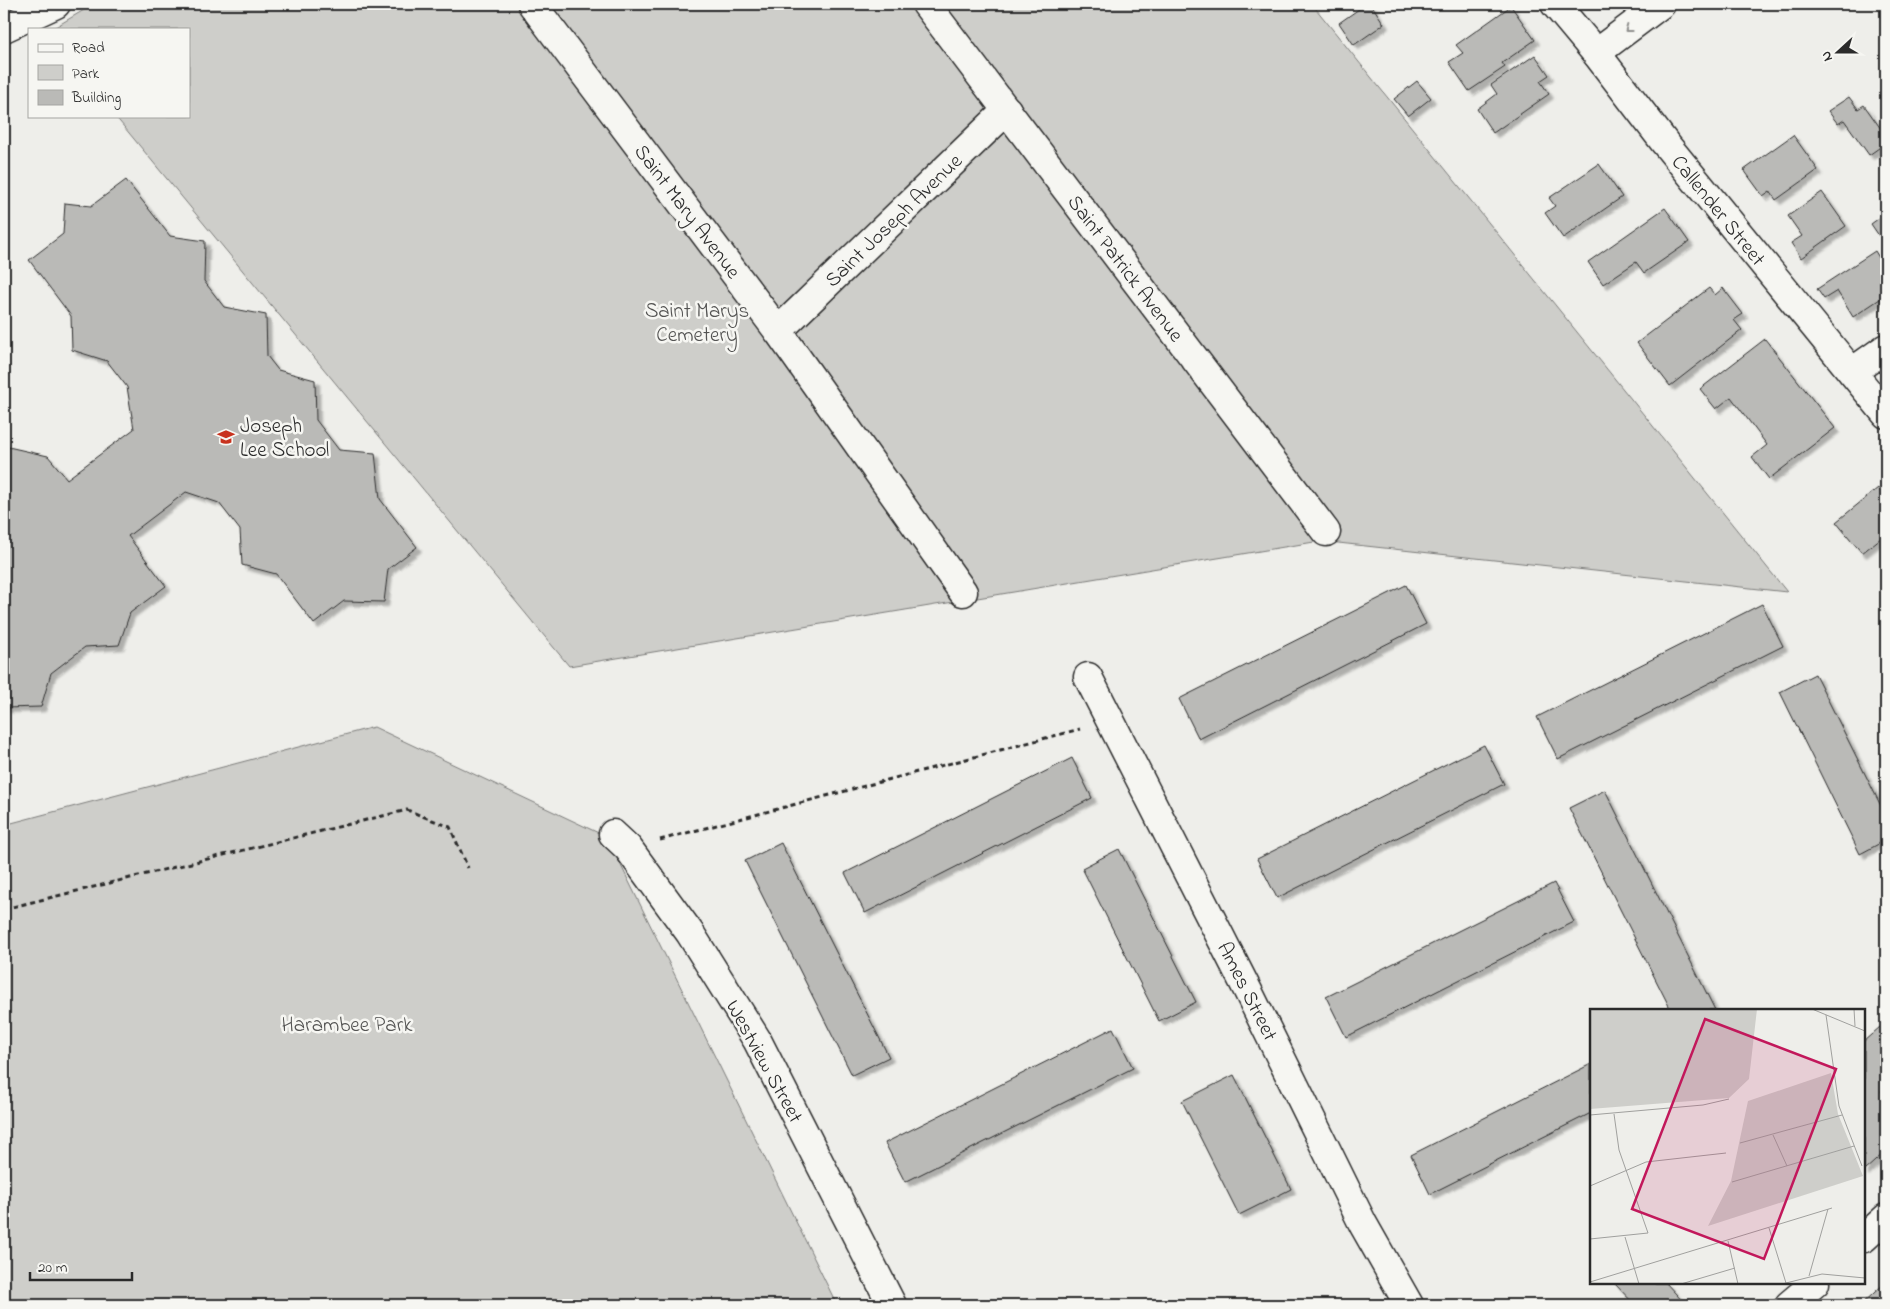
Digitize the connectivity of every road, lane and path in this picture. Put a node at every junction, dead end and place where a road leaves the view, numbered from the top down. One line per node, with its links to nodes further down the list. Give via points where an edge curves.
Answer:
1 (56, 4): 6 (street)
2 (532, 4): 9 (street, Saint Mary Avenue)
3 (926, 4): 8 (street, Saint Patrick Avenue)
4 (1555, 4): 7 (street, Callender Street)
5 (1661, 4): 7 (street, one-way to 7)
6 (4, 28)
7 (1596, 53): 11 (street, Callender Street, via 1665,143)
8 (1007, 110): 9 (street, Saint Joseph Avenue); 13 (street, Saint Patrick Avenue)
9 (778, 331): 14 (street, Saint Mary Avenue)
10 (1886, 348): 11 (street)
11 (1852, 372): 12 (street, Callender Street)
12 (1886, 414)
13 (1326, 532)
14 (963, 592)
15 (1088, 676): 16 (street, Ames Street)
16 (1112, 721): 17 (path); 24 (street, Ames Street, via 1364,1224)
17 (621, 841): 23 (street, Westview Street, via 690,933 757,1040)
18 (468, 868): 19 (path, via 450,827 407,810)
19 (4, 909)
20 (1886, 1218): 21 (street)
21 (1865, 1237)
22 (1814, 1284): 25 (street)
23 (892, 1305)
24 (1409, 1305)
25 (1789, 1305)

